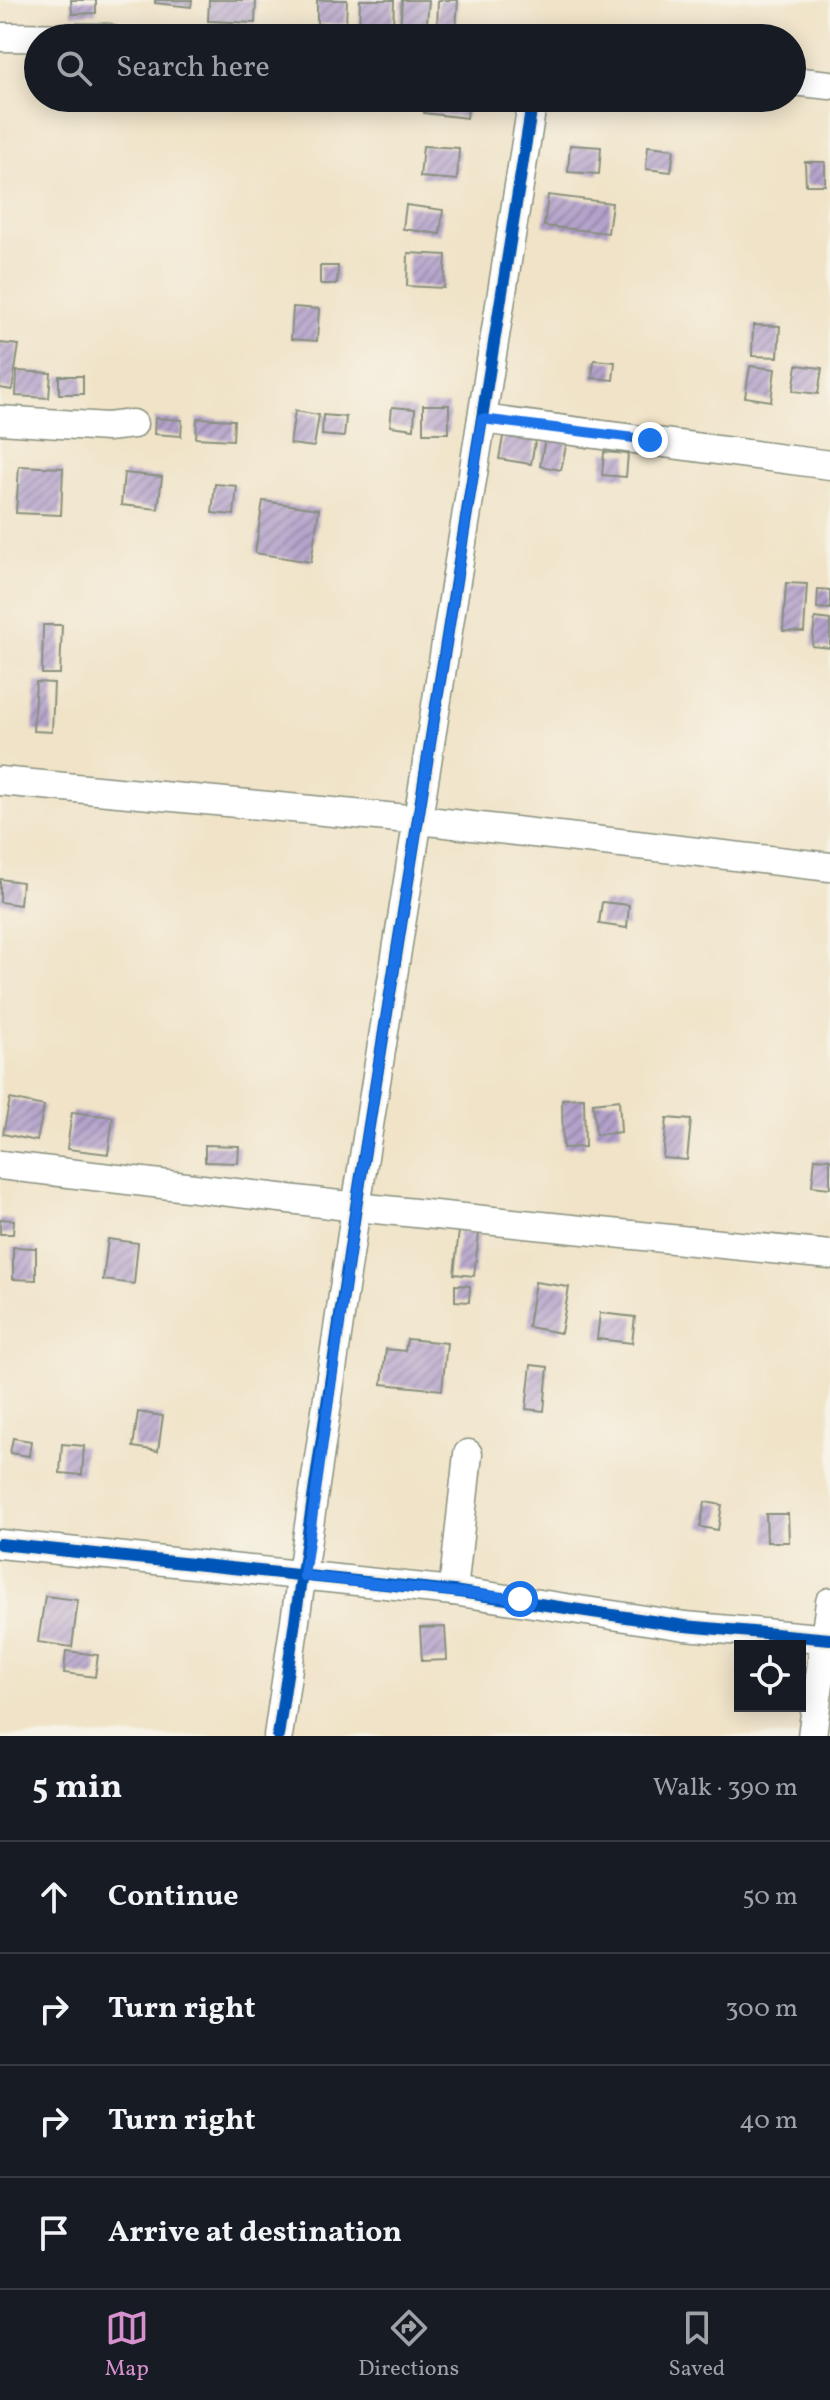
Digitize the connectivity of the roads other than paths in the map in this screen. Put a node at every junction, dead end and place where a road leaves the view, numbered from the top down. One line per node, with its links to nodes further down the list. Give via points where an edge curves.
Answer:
1 (0, 37): 2 (street)
2 (24, 37)
3 (806, 82): 4 (street)
4 (830, 85)
5 (531, 112): 6 (street)
6 (482, 419): 9 (street); 11 (street)
7 (0, 420): 8 (street)
8 (133, 424)
9 (830, 465)
10 (0, 781): 11 (street)
11 (419, 820): 12 (street); 14 (street)
12 (830, 867)
13 (0, 1165): 14 (street)
14 (356, 1207): 15 (street); 18 (street)
15 (830, 1255)
16 (468, 1454): 19 (street)
17 (0, 1544): 18 (street)
18 (304, 1576): 19 (street); 22 (street)
19 (453, 1591): 21 (street, via 685,1626)
20 (830, 1602): 21 (street)
21 (827, 1639): 23 (street)
22 (278, 1736)
23 (812, 1736)

